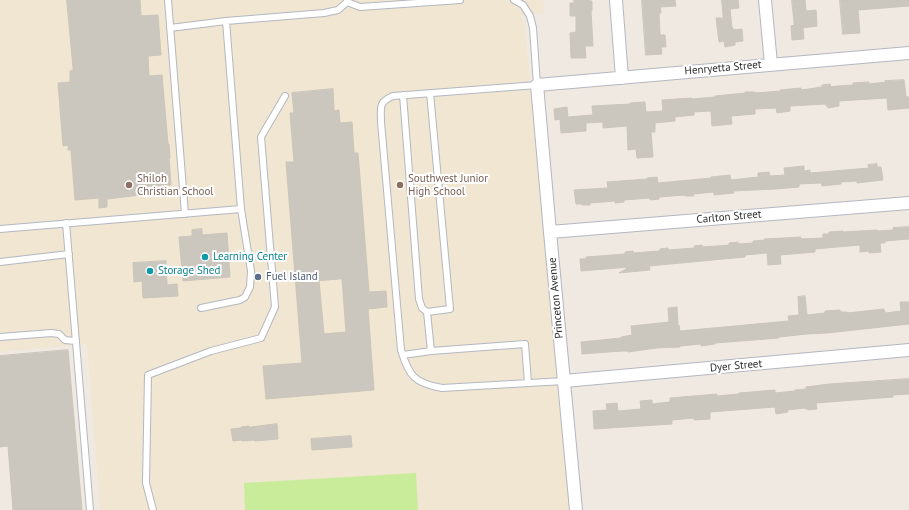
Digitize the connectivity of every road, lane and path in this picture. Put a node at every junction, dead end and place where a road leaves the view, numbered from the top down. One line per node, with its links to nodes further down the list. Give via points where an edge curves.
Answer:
1 (168, 0): 8 (lane)
2 (460, 0): 6 (lane, via 360,7)
3 (514, 0): 12 (lane, via 530,16)
4 (616, 0): 11 (street)
5 (765, 0): 10 (street)
6 (347, 1): 7 (lane, via 338,10 324,13)
7 (226, 20): 8 (lane); 17 (lane)
8 (170, 28): 18 (lane)
9 (909, 53): 10 (street, Henryetta Street)
10 (771, 64): 11 (street, Henryetta Street)
11 (622, 78): 12 (street, Henryetta Street)
12 (537, 85): 13 (lane); 21 (street, Princeton Avenue)
13 (430, 93): 14 (lane); 25 (lane, via 450,309)
14 (403, 95): 25 (lane, via 419,299 422,308); 30 (lane, via 386,99 381,105)
15 (285, 96): 34 (lane, via 261,137 275,307 261,338 211,351 148,375 146,483)
16 (909, 203): 21 (street, Carlton Street)
17 (241, 209): 18 (lane); 24 (lane, via 250,287 245,297 240,300)
18 (185, 214): 19 (lane)
19 (66, 223): 20 (lane); 22 (lane)
20 (0, 230)
21 (550, 232): 31 (street, Princeton Avenue)
22 (69, 254): 23 (lane); 27 (lane)
23 (0, 262)
24 (201, 308)
25 (427, 312): 29 (lane)
26 (0, 337): 27 (lane, via 51,333 59,334 65,340)
27 (76, 341): 33 (lane)
28 (909, 350): 31 (street, Dyer Street)
29 (431, 351): 30 (lane); 32 (lane, via 525,344)
30 (403, 355): 32 (lane, via 416,379 428,386 442,388)
31 (564, 381): 32 (lane); 35 (street, Princeton Avenue)
32 (528, 383)
33 (90, 510)
34 (153, 510)
35 (576, 510)

